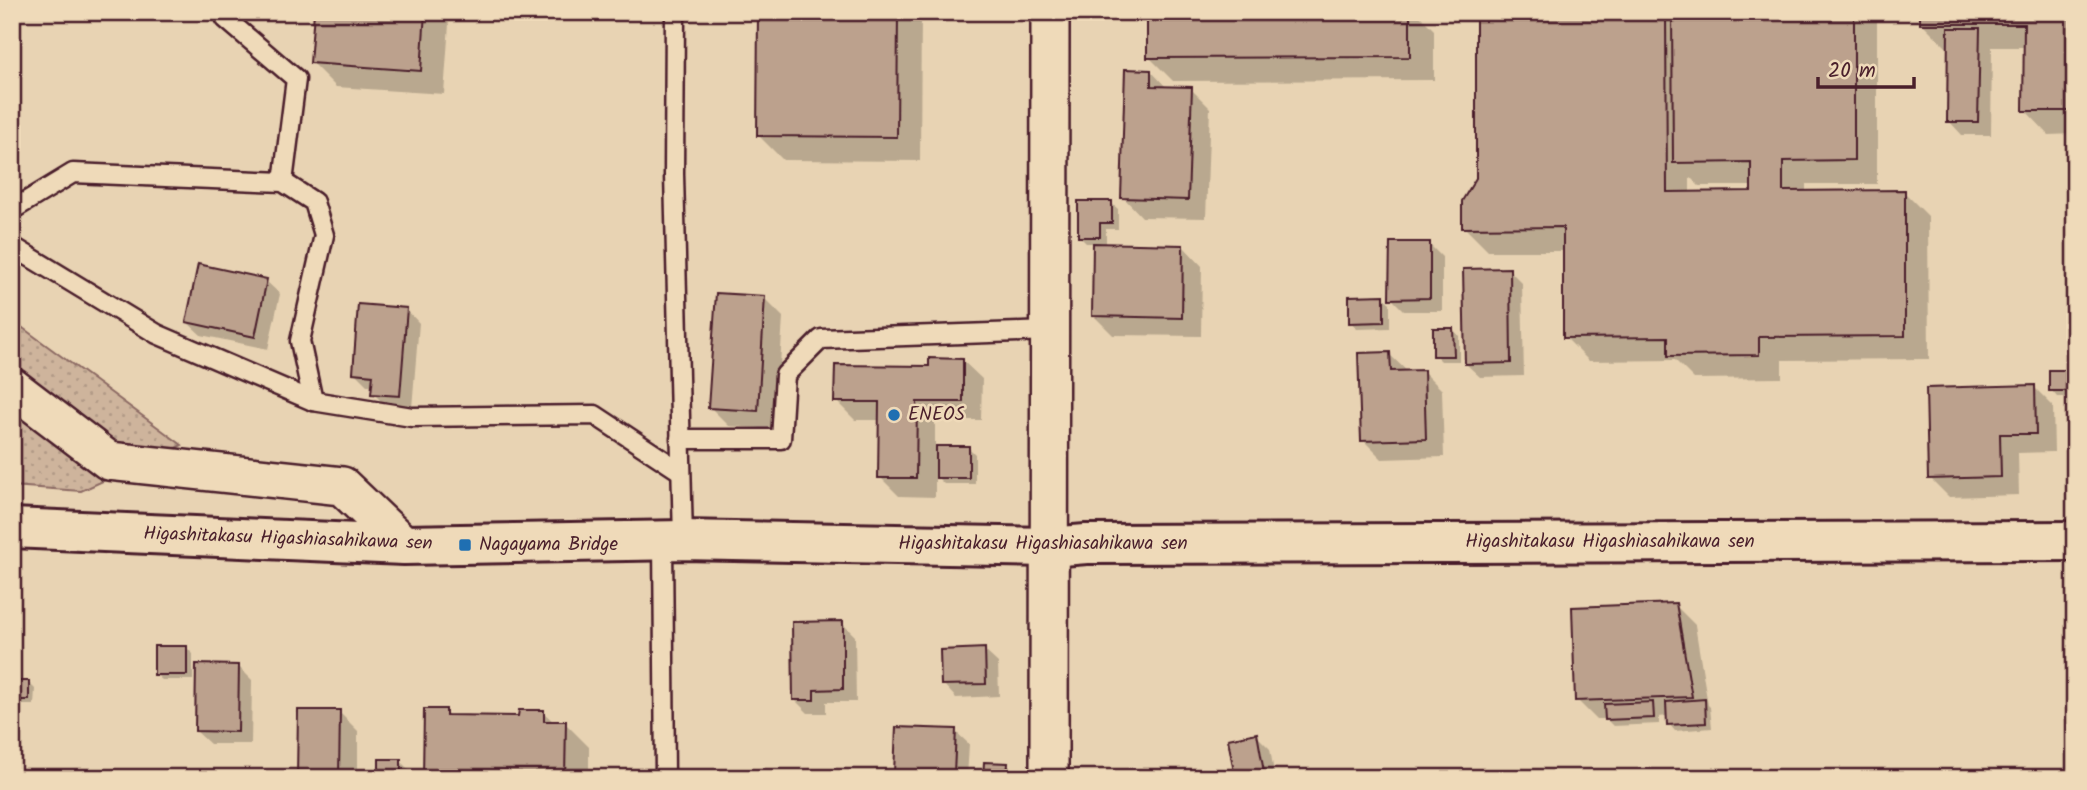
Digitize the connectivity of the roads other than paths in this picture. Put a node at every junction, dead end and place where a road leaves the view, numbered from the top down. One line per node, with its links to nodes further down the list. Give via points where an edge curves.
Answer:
1 (227, 12): 4 (lane, via 226,19 296,79)
2 (675, 12): 10 (lane)
3 (1050, 12): 7 (street)
4 (283, 182): 5 (lane, via 73,173); 9 (lane, via 314,202 324,234 300,341)
5 (12, 210)
6 (12, 246): 9 (lane, via 157,334)
7 (1050, 331): 10 (lane, via 821,339 785,375 780,439); 16 (street)
8 (12, 387): 15 (street, via 109,461 342,485)
9 (313, 401): 11 (lane, via 412,417 595,415)
10 (680, 439): 11 (lane)
11 (680, 471): 13 (lane)
12 (12, 528): 15 (main road, Higashitakasu Higashiasahikawa sen)
13 (673, 541): 15 (main road, Higashitakasu Higashiasahikawa sen); 16 (main road, Higashitakasu Higashiasahikawa sen); 17 (lane)
14 (2075, 541): 16 (main road, Higashitakasu Higashiasahikawa sen)
15 (404, 545)
16 (1050, 547): 18 (street)
17 (665, 778)
18 (1049, 778)

